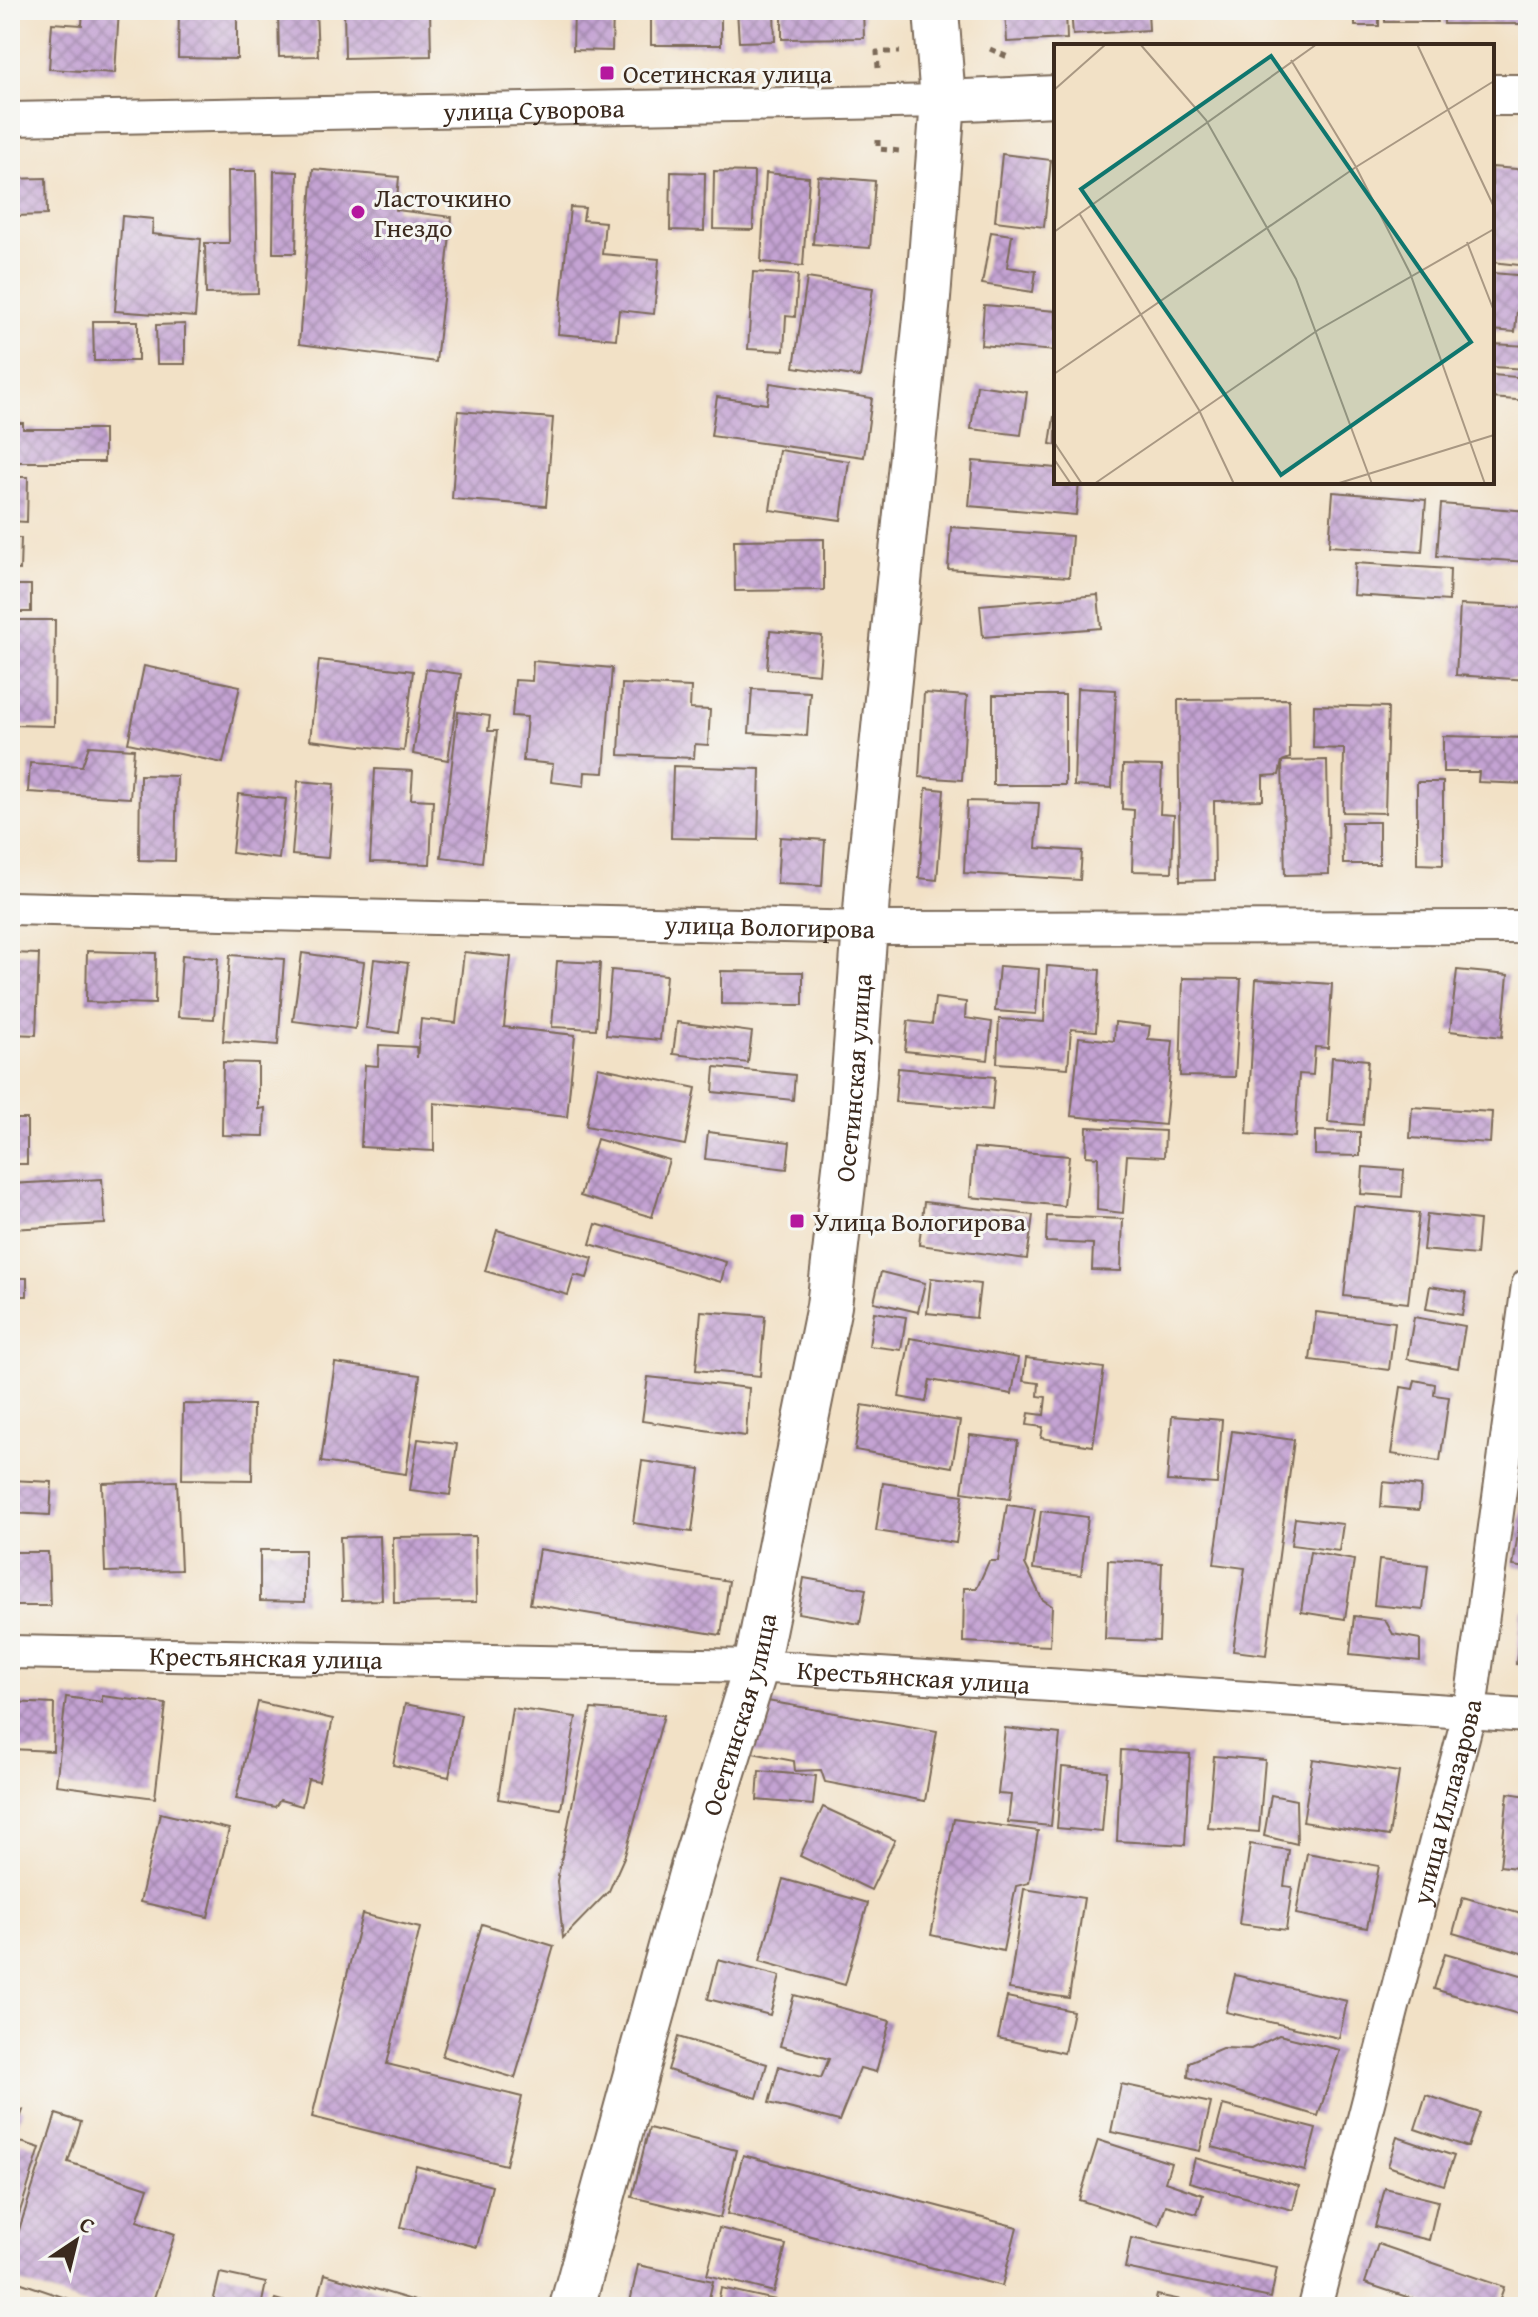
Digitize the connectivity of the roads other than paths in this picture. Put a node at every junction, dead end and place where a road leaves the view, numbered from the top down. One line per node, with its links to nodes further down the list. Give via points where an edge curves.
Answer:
1 (936, 10): 5 (main road, Осетинская улица)
2 (1494, 95): 3 (street)
3 (1528, 95)
4 (1054, 96): 5 (street, улица Суворова)
5 (943, 101): 6 (street, улица Суворова); 9 (main road, Осетинская улица)
6 (10, 119)
7 (10, 908): 9 (street, улица Вологирова)
8 (1528, 927): 9 (street, улица Вологирова)
9 (866, 928): 12 (main road, Осетинская улица, via 829,1306)
10 (1528, 1285): 13 (street, улица Иллазарова)
11 (10, 1652): 12 (street, Крестьянская улица)
12 (756, 1666): 13 (street, Крестьянская улица); 15 (main road, Осетинская улица, via 691,1874)
13 (1470, 1710): 14 (street, Крестьянская улица); 16 (street, улица Иллазарова)
14 (1528, 1716)
15 (572, 2307)
16 (1315, 2307)

